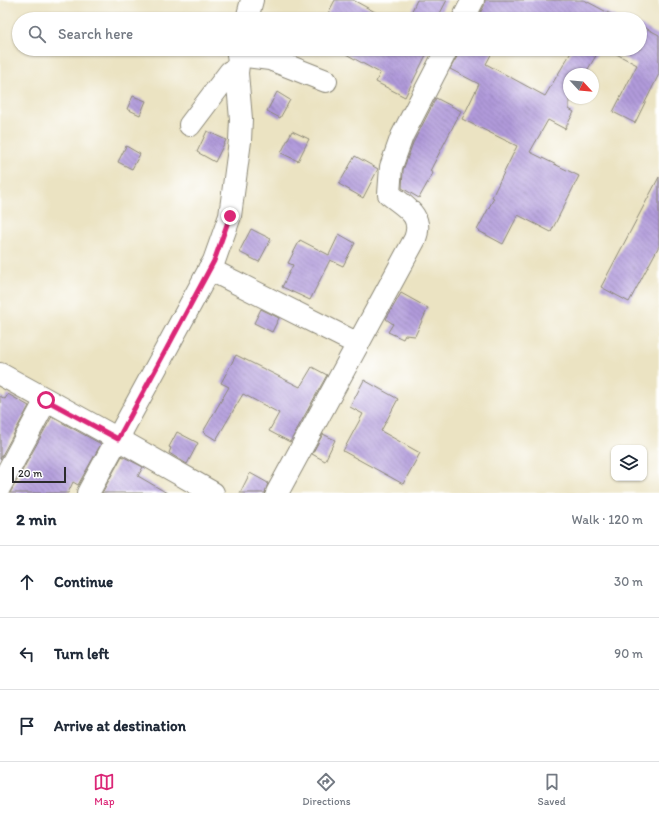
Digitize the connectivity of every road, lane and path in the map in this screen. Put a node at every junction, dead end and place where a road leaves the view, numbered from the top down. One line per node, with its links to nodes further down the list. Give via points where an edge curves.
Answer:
1 (252, 0): 3 (street)
2 (472, 0): 4 (street)
3 (249, 12)
4 (466, 12)
5 (443, 56): 10 (street, via 402,136 391,167 389,194 413,214 418,230)
6 (236, 58): 7 (street, via 270,59); 8 (street); 9 (street, via 241,119 240,141 230,216)
7 (326, 80)
8 (190, 125)
9 (209, 269): 10 (street); 13 (street)
10 (358, 344): 18 (street)
11 (0, 374): 12 (street)
12 (46, 400): 13 (street); 14 (street)
13 (118, 439): 15 (street); 16 (street)
14 (0, 486)
15 (190, 488): 17 (street)
16 (88, 493)
17 (213, 493)
18 (277, 493)

